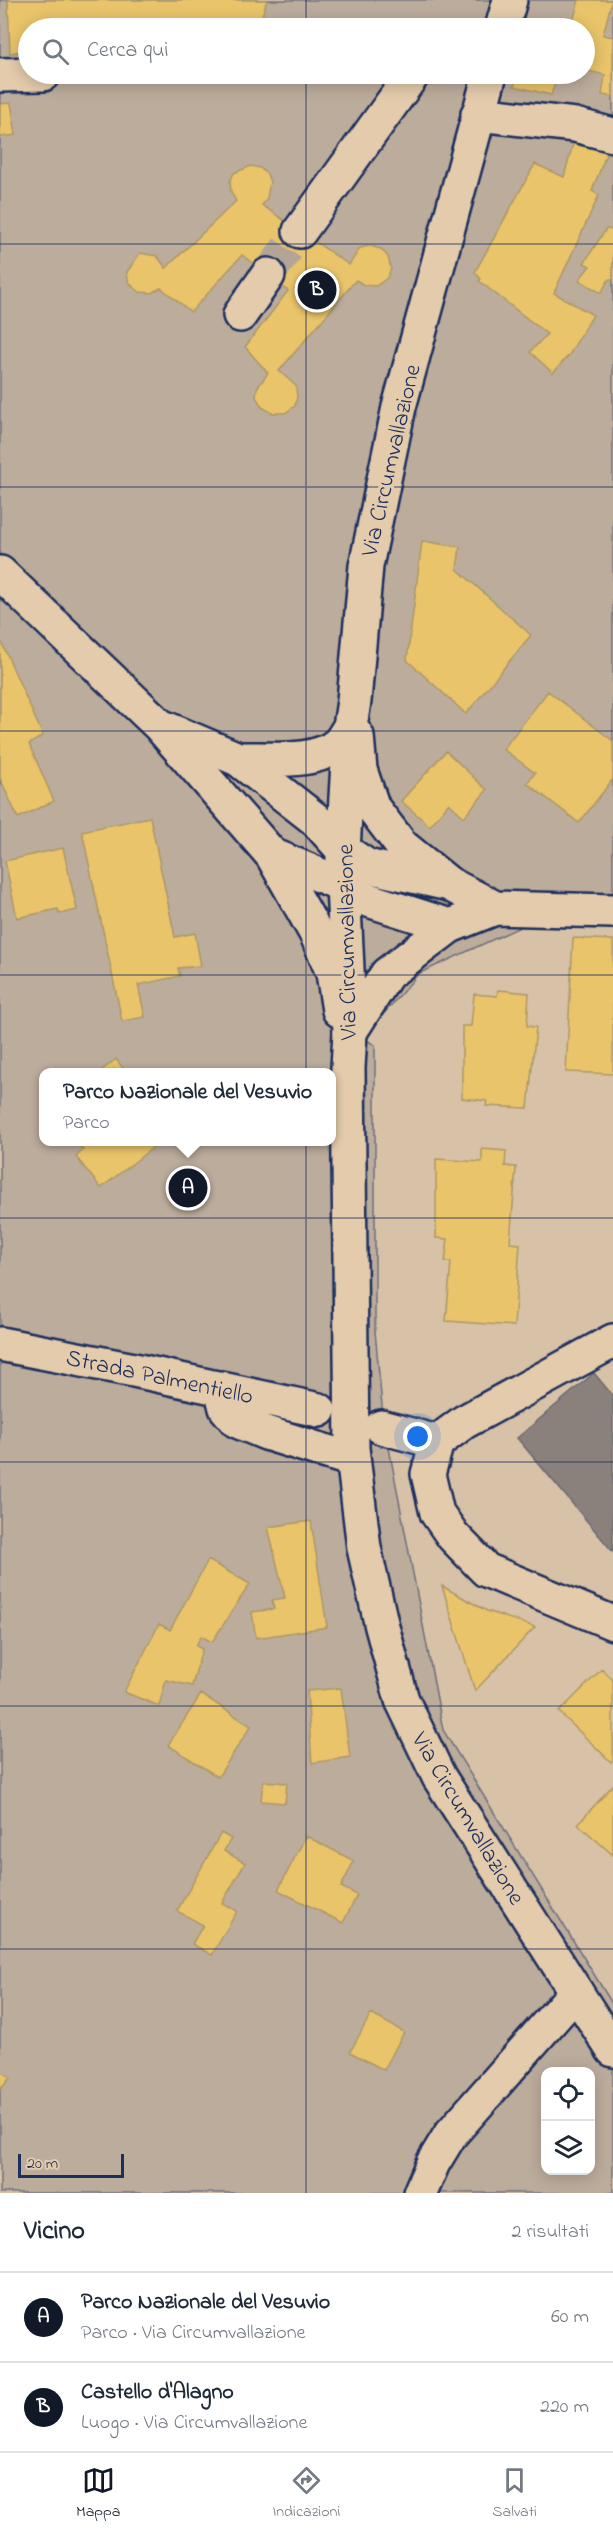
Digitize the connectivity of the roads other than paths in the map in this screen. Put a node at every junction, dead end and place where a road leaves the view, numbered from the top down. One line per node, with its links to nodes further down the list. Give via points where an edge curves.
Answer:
1 (510, 0): 2 (street)
2 (505, 18)
3 (0, 75): 4 (street)
4 (18, 75)
5 (406, 84): 9 (street)
6 (487, 84): 7 (street, Via Circumvallazione)
7 (478, 114): 8 (street, via 575,125); 13 (street, Via Circumvallazione, via 381,483 366,566)
8 (613, 135)
9 (300, 231)
10 (268, 275): 11 (street)
11 (240, 315)
12 (0, 573): 14 (street)
13 (352, 714): 15 (street, via 340,742 328,751 298,759); 16 (street, Via Circumvallazione); 18 (street, via 360,770 373,808 402,846)
14 (152, 719): 15 (street); 17 (street)
15 (238, 759): 16 (street, via 315,819)
16 (343, 850): 18 (street, via 367,866); 19 (street, Via Circumvallazione)
17 (273, 855): 19 (street); 24 (street, via 333,973)
18 (449, 884): 20 (street)
19 (343, 885): 22 (street, via 365,899); 23 (street, Via Circumvallazione)
20 (495, 908): 21 (street); 22 (street)
21 (613, 911)
22 (450, 926): 23 (street, via 387,974)
23 (351, 1032): 24 (street, Via Circumvallazione)
24 (348, 1068): 31 (street, Via Circumvallazione)
25 (613, 1341): 30 (street, via 464,1422)
26 (0, 1344): 27 (street, Strada Palmentiello)
27 (221, 1388): 28 (street, Strada Palmentiello); 31 (street, via 226,1408 237,1421)
28 (319, 1410)
29 (381, 1427): 30 (street)
30 (437, 1442): 32 (street, via 428,1474 438,1513 471,1555 486,1570)
31 (353, 1460): 33 (street, Via Circumvallazione, via 364,1548 402,1700 440,1777)
32 (613, 1623)
33 (576, 1992): 34 (street, Via Circumvallazione); 35 (street, via 450,2135)
34 (613, 2050)
35 (420, 2193)

